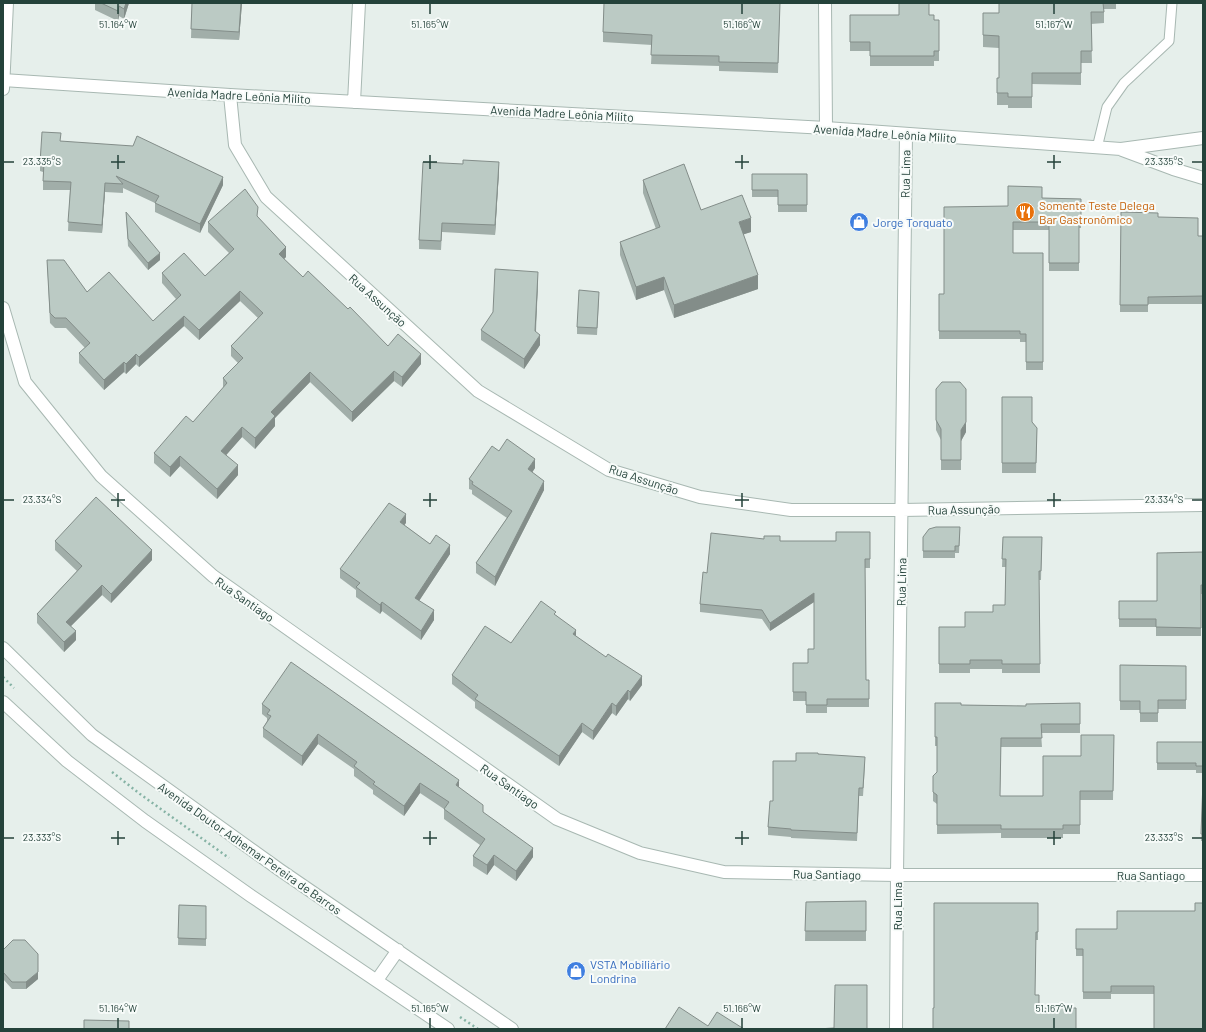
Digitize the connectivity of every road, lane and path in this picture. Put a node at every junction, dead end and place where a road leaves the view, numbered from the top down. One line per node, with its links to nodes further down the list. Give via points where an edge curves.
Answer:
1 (7, 3): 5 (street)
2 (359, 3): 8 (street)
3 (825, 3): 9 (street)
4 (1172, 3): 12 (lane, via 1170,41 1124,83 1107,107)
5 (3, 80): 6 (street); 7 (street, Avenida Madre Leônia Milito)
6 (3, 89)
7 (230, 95): 8 (street, Avenida Madre Leônia Milito); 17 (street, Rua Assunção, via 235,145 266,197 478,391 609,470 700,497 791,510)
8 (354, 102): 9 (street, Avenida Madre Leônia Milito)
9 (826, 128): 10 (street, Avenida Madre Leônia Milito)
10 (906, 134): 12 (street, Avenida Madre Leônia Milito); 17 (street, Rua Lima)
11 (1203, 138): 13 (street, Avenida Madre Leônia Milito)
12 (1097, 148): 13 (street, Avenida Madre Leônia Milito)
13 (1121, 149): 14 (street, Avenida Madre Leônia Milito)
14 (1203, 178)
15 (3, 308): 20 (street, Rua Santiago, via 25,382 102,476 213,576 557,819 640,853 724,872)
16 (1203, 505): 17 (street, Rua Assunção)
17 (902, 510): 20 (street, Rua Lima)
18 (3, 648): 22 (street, Avenida Doutor Adhemar Pereira de Barros, via 92,735 280,870)
19 (3, 702): 23 (street, via 67,761 144,821)
20 (897, 875): 21 (street, Rua Santiago); 26 (street, Rua Lima)
21 (1203, 875)
22 (398, 950): 23 (street); 25 (street, Avenida Doutor Adhemar Pereira de Barros)
23 (377, 980): 24 (street)
24 (448, 1029)
25 (512, 1029)
26 (896, 1029)

